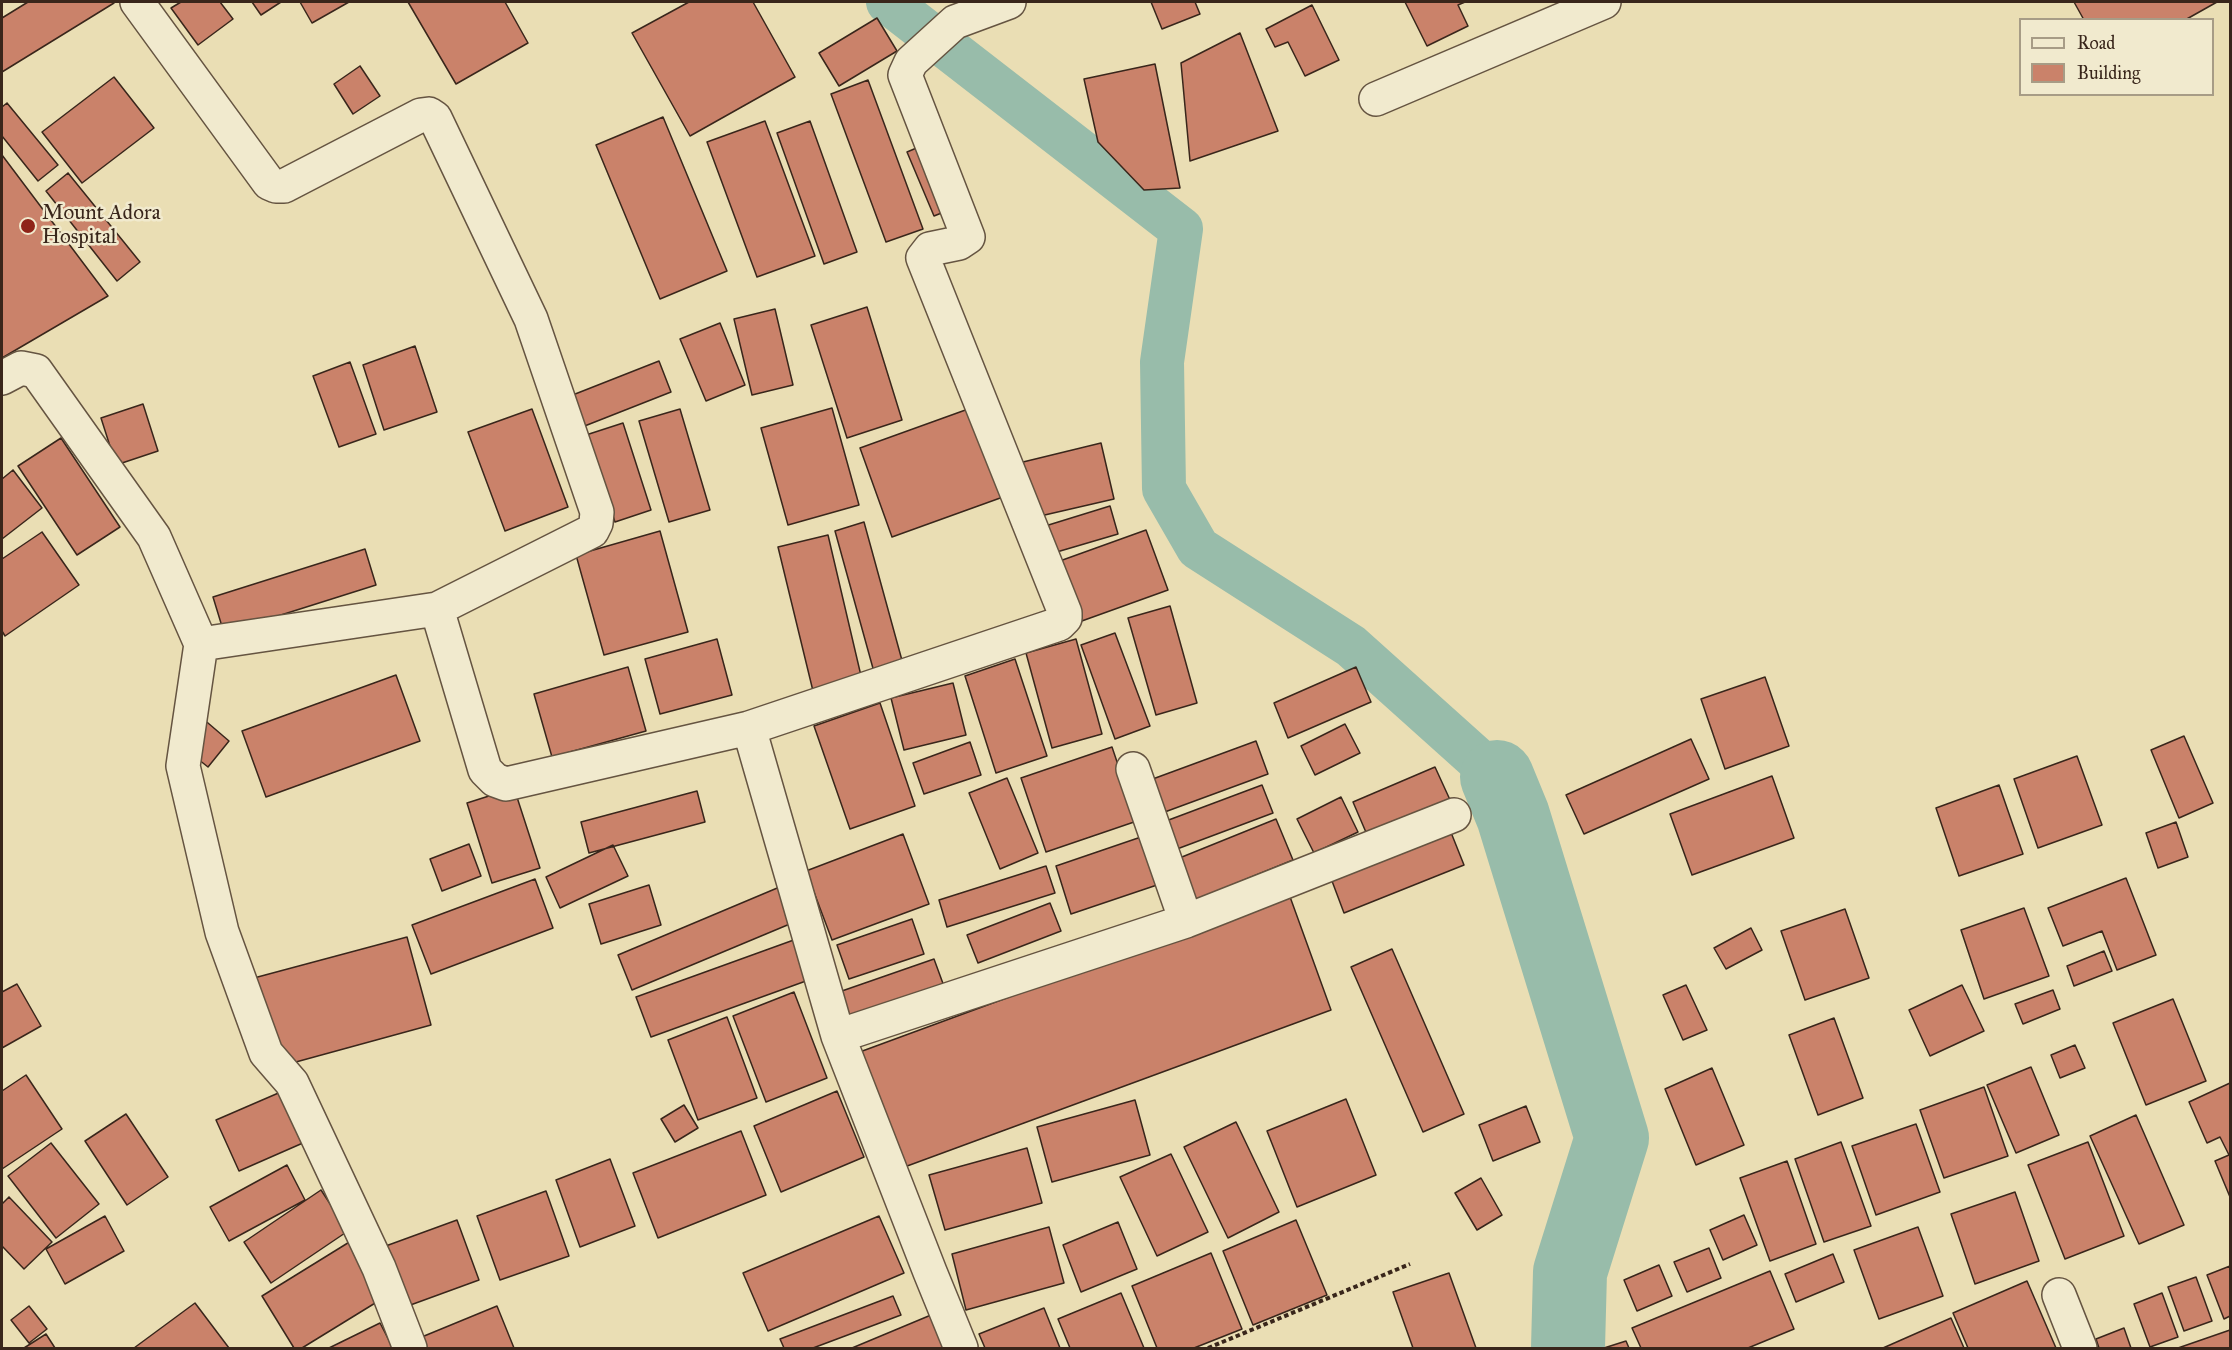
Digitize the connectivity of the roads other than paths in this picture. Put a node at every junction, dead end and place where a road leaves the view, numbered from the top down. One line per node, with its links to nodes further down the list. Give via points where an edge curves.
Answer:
1 (137, 2): 6 (street, via 269,183 276,186 284,186 421,115 435,118 531,319 597,512 592,531)
2 (1009, 2): 8 (street, via 955,22 911,62 905,75 968,237 959,243 930,249 923,258 1065,618 1059,624)
3 (1604, 2): 4 (street)
4 (1376, 99)
5 (2, 378): 7 (street, via 21,368 36,371 154,537)
6 (437, 609): 7 (street); 8 (street, via 485,771 495,780 506,784)
7 (201, 644): 14 (street, via 183,766 222,932 266,1053 292,1083 379,1268)
8 (749, 728): 12 (street)
9 (1133, 769): 11 (street)
10 (1454, 815): 11 (street)
11 (1186, 921): 12 (street)
12 (838, 1035): 15 (street)
13 (2059, 1295): 16 (street)
14 (410, 1348)
15 (961, 1348)
16 (2080, 1348)

